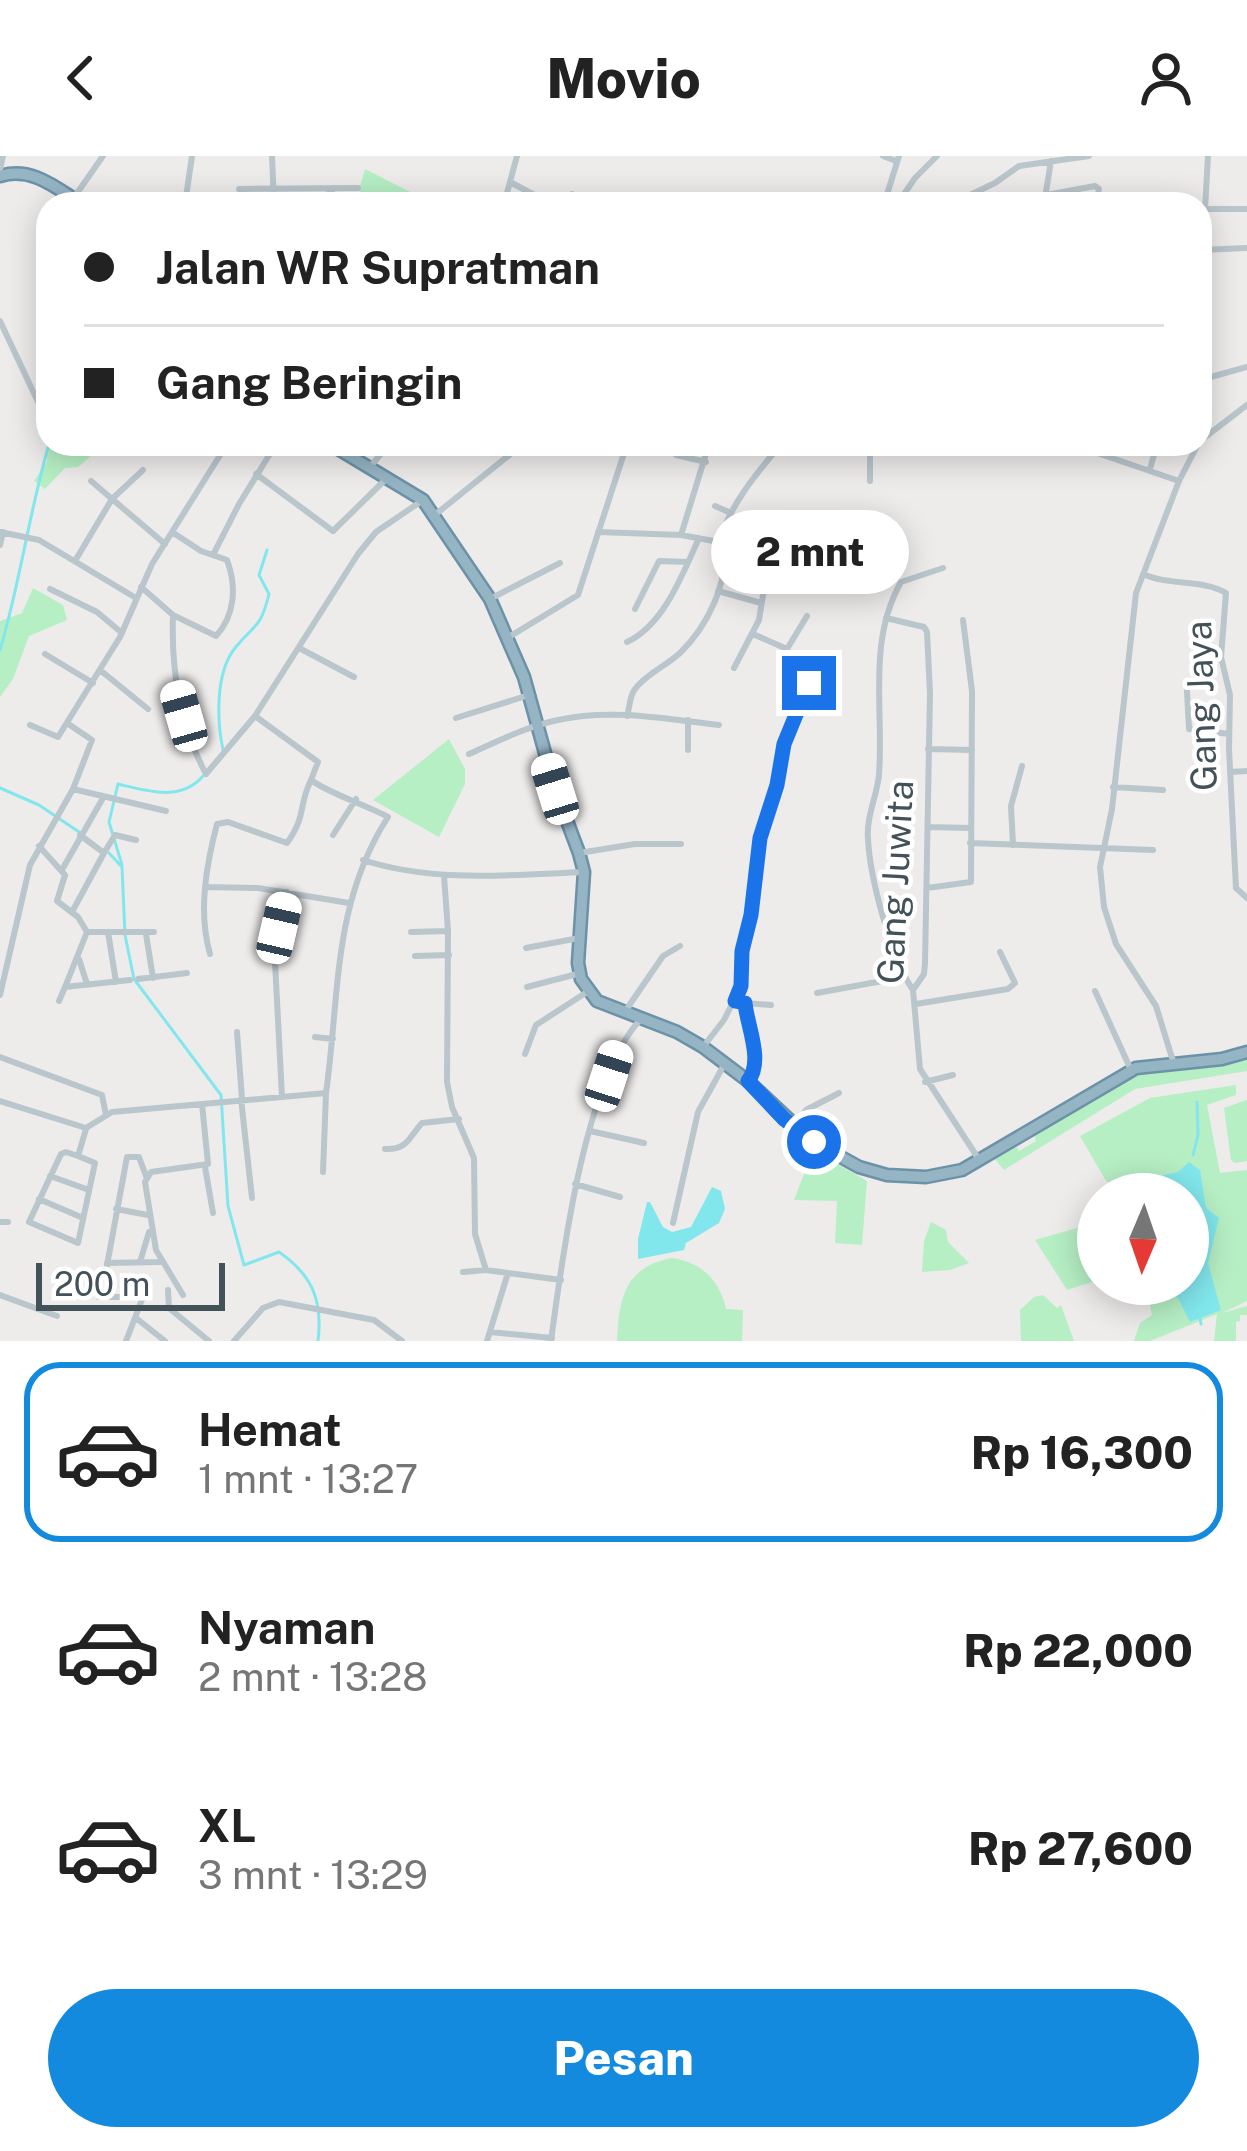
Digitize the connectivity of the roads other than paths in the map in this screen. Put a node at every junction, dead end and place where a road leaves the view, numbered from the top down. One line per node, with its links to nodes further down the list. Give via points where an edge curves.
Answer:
1 (3, 156): 15 (street)
2 (103, 156): 22 (street)
3 (192, 156): 23 (street)
4 (272, 156): 19 (street)
5 (517, 156): 16 (street)
6 (883, 156): 12 (street)
7 (937, 156): 28 (street)
8 (1016, 156): 14 (street)
9 (1089, 156): 11 (street)
10 (1208, 156): 31 (street)
11 (1065, 157): 13 (street)
12 (898, 159): 27 (street)
13 (1051, 161): 14 (street); 30 (street)
14 (1018, 166): 29 (street)
15 (0, 173): 21 (highway, via 27,174)
16 (512, 183): 25 (street); 26 (street)
17 (358, 188): 20 (street)
18 (239, 190): 19 (street)
19 (274, 190): 20 (street)
20 (336, 190): 24 (street)
21 (61, 192)
22 (83, 192)
23 (187, 192)
24 (332, 192)
25 (509, 192)
26 (529, 192)
27 (888, 192)
28 (905, 192)
29 (976, 192)
30 (1044, 192)
31 (1205, 192)
32 (1212, 209): 33 (street)
33 (1247, 209)
34 (1247, 248): 35 (street)
35 (1212, 249)
36 (0, 321): 39 (street)
37 (1247, 367): 38 (street)
38 (1212, 377)
39 (36, 398)
40 (1247, 405): 41 (street)
41 (1212, 433)
42 (220, 456): 70 (street)
43 (268, 456): 59 (street)
44 (351, 456): 56 (highway)
45 (379, 456): 56 (street)
46 (508, 456): 68 (street)
47 (623, 456): 71 (street)
48 (680, 456): 55 (street)
49 (707, 456): 55 (street)
50 (772, 456): 67 (street)
51 (869, 456): 62 (street)
52 (1101, 456): 57 (street)
53 (1154, 456): 57 (street)
54 (1192, 456): 63 (street)
55 (706, 462): 72 (street)
56 (370, 467): 60 (highway)
57 (1150, 469): 63 (street)
58 (143, 470): 64 (street)
59 (256, 475): 60 (street, via 332,531); 77 (street)
60 (388, 477): 65 (highway)
61 (91, 481): 64 (street)
62 (870, 481)
63 (1179, 481): 83 (street)
64 (112, 499): 76 (street); 79 (street)
65 (423, 500): 68 (highway); 99 (street, via 376,532)
66 (715, 506): 67 (street)
67 (731, 513): 74 (street)
68 (436, 514): 88 (highway)
69 (2, 532): 75 (street); 79 (street, via 39,540)
70 (172, 532): 76 (street); 77 (street)
71 (597, 532): 72 (street); 97 (street, via 578,595)
72 (681, 535): 73 (street)
73 (699, 538): 74 (street); 80 (street)
74 (718, 542): 86 (street, via 726,556)
75 (0, 544)
76 (165, 544): 84 (street)
77 (213, 555): 91 (street, via 230,564 233,598 219,635)
78 (769, 557): 89 (street)
79 (75, 561): 87 (street)
80 (688, 562): 90 (street, via 659,561); 98 (street, via 665,605)
81 (560, 563): 88 (street)
82 (943, 568): 93 (street, via 901,582)
83 (1142, 574): 117 (street, Gang Jaya, via 1226,593 1221,657); 126 (street)
84 (141, 587): 87 (street); 91 (street)
85 (50, 589): 95 (street)
86 (718, 591): 89 (street); 110 (street, via 685,647 634,690)
87 (136, 598): 95 (street)
88 (490, 599): 97 (highway)
89 (762, 604): 96 (street)
90 (635, 609)
91 (173, 615): 109 (street, via 171,666 205,773)
92 (807, 616): 96 (street, via 787,650)
93 (886, 618): 118 (street, Gang Juwita, via 927,629); 169 (street, via 879,774 867,835)
94 (963, 620): 120 (street)
95 (122, 633): 102 (street)
96 (753, 634): 101 (street)
97 (506, 639): 107 (highway)
98 (627, 642)
99 (301, 649): 103 (street); 109 (street)
100 (45, 654): 104 (street)
101 (734, 668)
102 (100, 670): 104 (street); 108 (street)
103 (354, 677)
104 (93, 683): 113 (street)
105 (809, 683): 181 (street, via 760,838)
106 (1187, 691): 117 (street, via 1189,729)
107 (529, 695): 111 (street); 116 (highway)
108 (148, 709)
109 (255, 716): 125 (street, via 318,762)
110 (627, 716): 112 (street); 116 (street)
111 (456, 718)
112 (688, 720): 115 (street); 119 (street)
113 (67, 723): 114 (street, via 58,737); 127 (street, via 92,740)
114 (30, 725)
115 (719, 725)
116 (538, 727): 121 (street); 144 (highway)
117 (1229, 734): 123 (street, Gang Jaya)
118 (928, 749): 120 (street); 132 (street, Gang Juwita)
119 (688, 750)
120 (972, 750): 133 (street)
121 (469, 754)
122 (1022, 766): 139 (street, via 1012,800)
123 (1230, 772): 124 (street); 152 (street, Gang Jaya, via 1234,882)
124 (1247, 772)
125 (311, 780): 130 (street); 149 (street, via 303,818 287,843 217,824)
126 (1113, 787): 128 (street); 141 (street)
127 (73, 789): 129 (street); 140 (street)
128 (1163, 790)
129 (109, 799): 131 (street); 134 (street)
130 (356, 799): 135 (street); 145 (street, via 388,817)
131 (166, 811)
132 (928, 827): 133 (street); 150 (street, Gang Juwita)
133 (971, 828): 137 (street)
134 (82, 833): 143 (street); 146 (street)
135 (334, 835)
136 (136, 840): 143 (street, via 113,838)
137 (970, 843): 139 (street); 150 (street, via 970,883)
138 (681, 844): 144 (street)
139 (1013, 845): 141 (street)
140 (39, 846): 146 (street); 179 (street)
141 (1104, 850): 142 (street); 193 (street, via 1100,879 1113,936 1156,1006)
142 (1153, 850)
143 (104, 851): 154 (street)
144 (580, 853): 147 (highway)
145 (363, 860): 148 (street); 153 (street)
146 (63, 868): 154 (street, via 58,901)
147 (584, 872): 148 (street); 159 (highway)
148 (444, 876): 158 (street)
149 (206, 887): 151 (street); 163 (street)
150 (927, 888): 175 (street, Gang Juwita, via 924,974)
151 (287, 892): 153 (street); 201 (street, via 275,962)
152 (1247, 898)
153 (349, 903): 188 (street)
154 (72, 912): 155 (street)
155 (87, 932): 156 (street); 166 (street)
156 (108, 932): 170 (street, via 150,932); 171 (street)
157 (411, 932): 158 (street)
158 (448, 932): 164 (street)
159 (579, 938): 161 (street); 167 (highway)
160 (680, 946): 184 (street, via 663,956)
161 (526, 948)
162 (1000, 952): 182 (street, via 1012,986)
163 (210, 954)
164 (448, 955): 165 (street); 206 (street, via 447,1082)
165 (415, 956)
166 (78, 957): 172 (street); 173 (street)
167 (580, 973): 174 (street); 176 (highway)
168 (187, 974): 170 (street)
169 (904, 977): 175 (street); 178 (street)
170 (152, 978): 171 (street)
171 (116, 982): 172 (street)
172 (87, 984): 173 (street)
173 (65, 987): 180 (street)
174 (527, 987)
175 (913, 990): 182 (street, Gang Juwita)
176 (588, 992): 184 (highway); 191 (street, via 536,1025)
177 (1095, 992): 195 (street)
178 (818, 993)
179 (0, 994)
180 (58, 1001)
181 (740, 1002): 183 (street); 189 (street); 197 (street, via 756,1068)
182 (916, 1004): 198 (street, Gang Juwita)
183 (771, 1005)
184 (624, 1013): 185 (highway)
185 (641, 1019): 189 (highway); 209 (street, via 619,1046)
186 (237, 1032): 202 (street)
187 (315, 1036): 188 (street)
188 (333, 1039): 199 (street)
189 (703, 1047): 194 (highway)
190 (1247, 1052): 193 (highway)
191 (525, 1054)
192 (0, 1057): 205 (street, via 102,1095)
193 (1173, 1061): 195 (highway)
194 (724, 1063): 197 (highway); 227 (street, via 698,1112)
195 (1131, 1070): 213 (highway)
196 (953, 1075): 198 (street)
197 (748, 1081): 207 (highway)
198 (925, 1082): 213 (street, Gang Juwita)
199 (326, 1093): 201 (street); 215 (street)
200 (839, 1093): 207 (street, via 806,1110)
201 (282, 1097): 202 (street)
202 (242, 1099): 204 (street); 221 (street)
203 (0, 1101): 208 (street)
204 (202, 1104): 205 (street); 214 (street)
205 (106, 1115): 208 (street)
206 (460, 1119): 211 (street, via 422,1123 408,1143); 232 (street, via 475,1158 476,1234)
207 (794, 1127): 213 (highway, via 887,1175 944,1175)
208 (86, 1128): 212 (street)
209 (590, 1131): 210 (street); 218 (street)
210 (644, 1143)
211 (385, 1149)
212 (78, 1156): 216 (street, via 63,1153); 219 (street, via 95,1161)
213 (980, 1161)
214 (206, 1167): 217 (street); 224 (street)
215 (322, 1172)
216 (50, 1176): 219 (street); 222 (street)
217 (146, 1176): 223 (street, via 139,1157 127,1157); 225 (street)
218 (575, 1184): 220 (street); 236 (street)
219 (89, 1190): 226 (street)
220 (620, 1197)
221 (252, 1198)
222 (39, 1199): 226 (street); 226 (street, via 28,1222 34,1226 78,1244)
223 (116, 1209): 225 (street); 231 (street)
224 (213, 1214)
225 (149, 1215): 228 (street)
226 (83, 1218)
227 (674, 1223)
228 (150, 1228): 229 (street); 230 (street)
229 (140, 1262): 230 (street); 231 (street)
230 (161, 1262): 239 (street)
231 (107, 1263): 235 (street)
232 (486, 1270): 233 (street); 234 (street)
233 (463, 1272)
234 (507, 1274): 236 (street); 243 (street)
235 (105, 1276)
236 (561, 1280): 244 (street)
237 (168, 1290): 247 (street, via 171,1310)
238 (0, 1295): 241 (street)
239 (184, 1295)
240 (99, 1297): 242 (street, via 142,1295)
241 (57, 1316)
242 (136, 1318): 245 (street); 246 (street)
243 (488, 1337): 244 (street)
244 (552, 1339)
245 (126, 1341)
246 (165, 1341)
247 (208, 1341)
248 (234, 1341): 249 (street, via 269,1304 374,1320)
249 (402, 1341)

